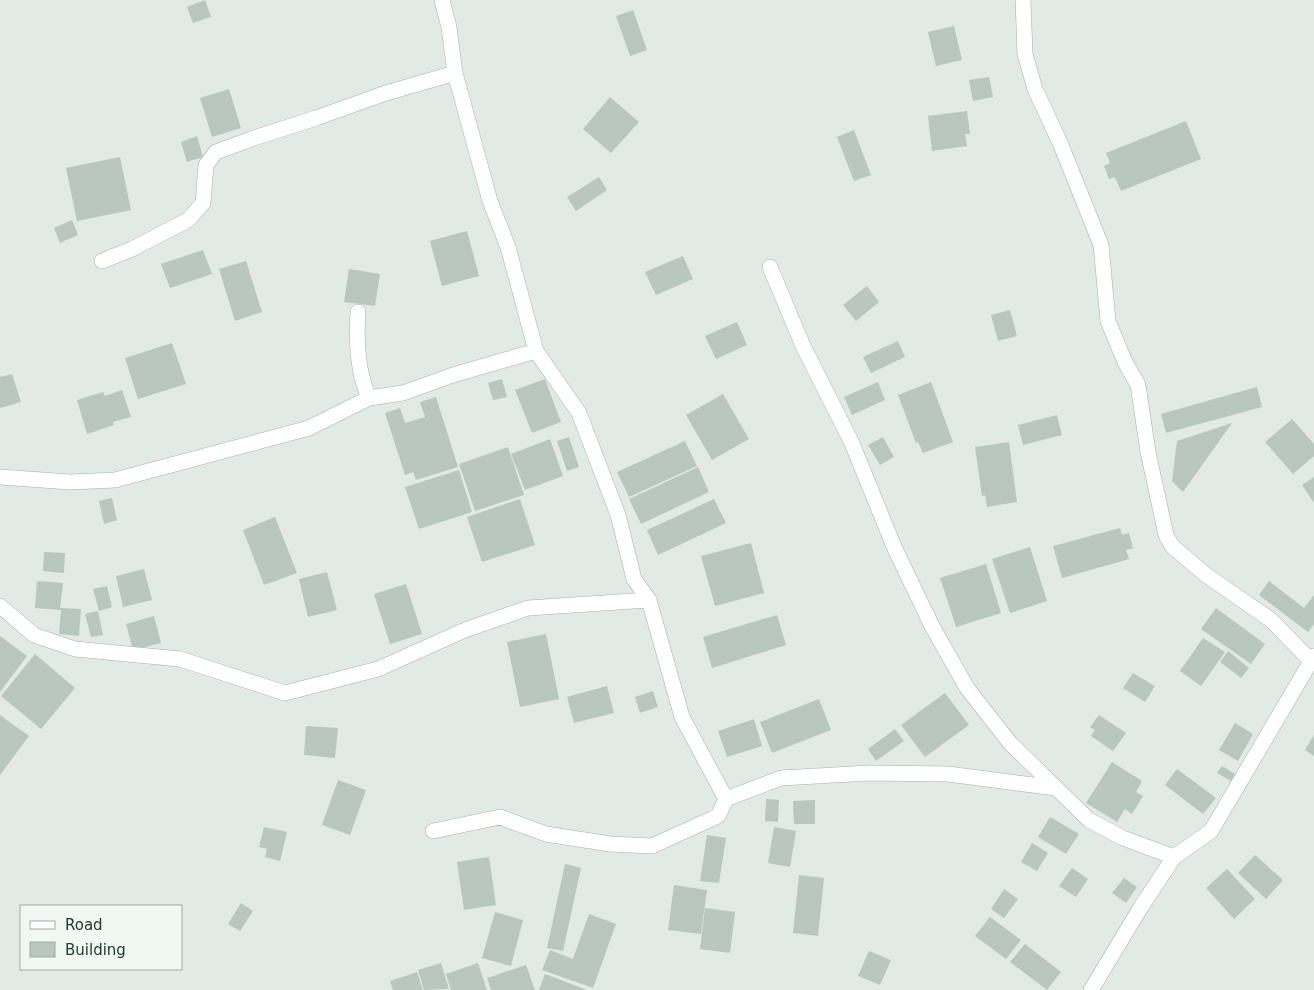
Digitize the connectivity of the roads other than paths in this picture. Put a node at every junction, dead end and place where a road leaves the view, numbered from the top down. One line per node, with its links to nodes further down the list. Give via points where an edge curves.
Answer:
1 (442, 0): 3 (street)
2 (1023, 0): 12 (street, via 1025,54 1035,89 1101,245 1108,321 1138,385 1166,535 1172,546 1206,575 1271,620)
3 (455, 73): 4 (street, via 386,93 216,152 206,165 203,203 188,220); 7 (street)
4 (102, 261)
5 (770, 267): 13 (street, via 932,626 967,688 1010,743)
6 (358, 312): 8 (street, via 358,349 363,385)
7 (536, 351): 8 (street, via 403,393); 10 (street, via 579,412 618,515 634,579)
8 (369, 398): 9 (street, via 309,428 115,480 70,482)
9 (0, 477)
10 (649, 600): 11 (street, via 528,608 465,630 378,669 285,693 180,659 75,649 34,635); 14 (street, via 682,717)
11 (0, 606)
12 (1312, 658): 16 (street, via 1211,831)
13 (1056, 788): 14 (street, via 948,774 870,773 780,778); 16 (street, via 1089,820 1123,838)
14 (726, 799): 15 (street, via 718,816 652,846 610,844 546,834 500,817)
15 (433, 831)
16 (1174, 857): 17 (street)
17 (1091, 990)

